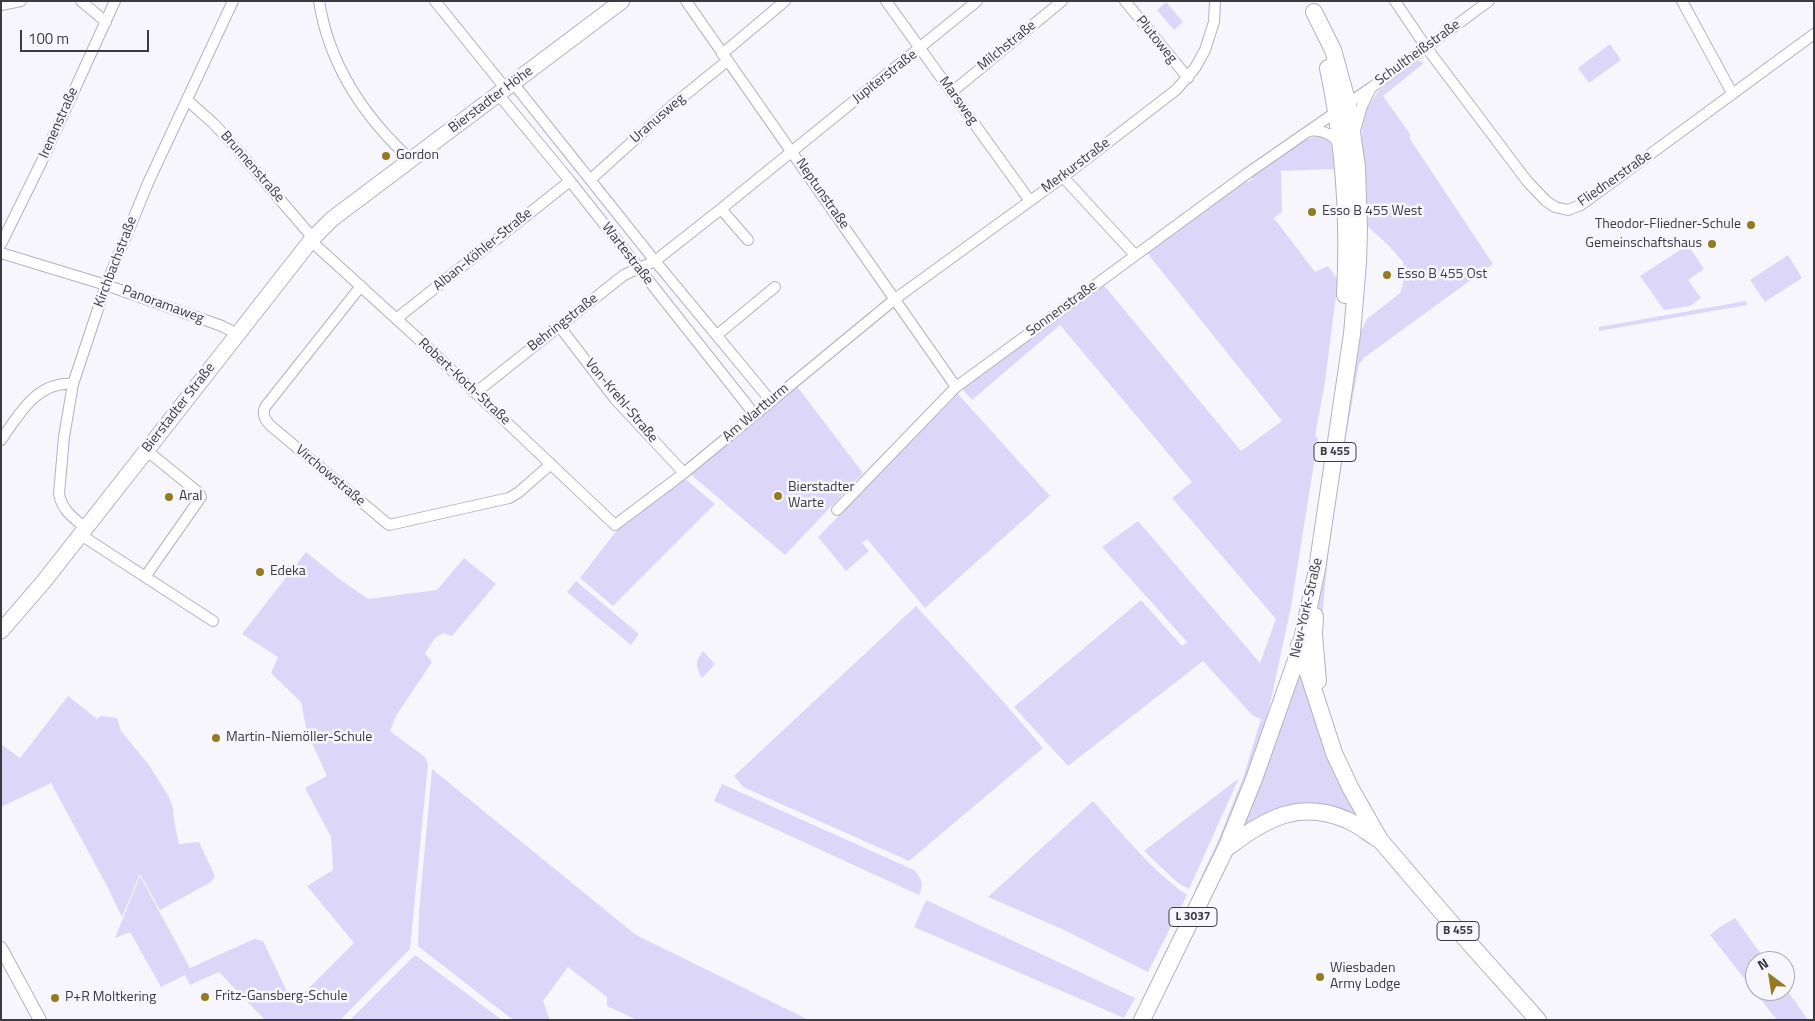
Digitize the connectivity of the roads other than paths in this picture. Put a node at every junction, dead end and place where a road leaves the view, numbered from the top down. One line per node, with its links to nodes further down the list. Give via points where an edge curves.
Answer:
1 (21, 1): 18 (street)
2 (81, 1): 20 (street)
3 (115, 1): 20 (street, Irenenstraße)
4 (233, 1): 30 (street, Kirchbachstraße)
5 (319, 1): 35 (street, via 330,46 350,89 377,127)
6 (435, 1): 27 (street)
7 (622, 1): 27 (main road, Bierstadter Höhe)
8 (686, 1): 24 (street, Neptunstraße)
9 (785, 1): 24 (street, Uranusweg)
10 (886, 1): 23 (street, Marsweg)
11 (978, 1): 23 (street, Jupiterstraße)
12 (1062, 1): 28 (street, Milchstraße)
13 (1125, 1): 25 (street, Plutoweg)
14 (1215, 1): 25 (street, Merkurstraße, via 1214,22 1205,50)
15 (1396, 1): 22 (street)
16 (1489, 1): 22 (street, Schultheißstraße)
17 (1682, 1): 29 (street)
18 (1, 5)
19 (1312, 7): 31 (main road, B 455)
20 (106, 22): 43 (street, Irenenstraße)
21 (1814, 34): 29 (street, Fliednerstraße)
22 (1426, 47): 26 (street, Schultheißstraße); 29 (street, Fliednerstraße, via 1527,181 1546,201 1561,209 1580,205)
23 (920, 49): 28 (street, Marsweg); 34 (street, Jupiterstraße)
24 (725, 57): 34 (street, Neptunstraße); 37 (street, Uranusweg)
25 (1188, 78): 36 (street, Merkurstraße)
26 (1372, 87): 31 (street, Schultheißstraße); 33 (street, Schultheißstraße)
27 (506, 89): 35 (main road, Bierstadter Höhe); 37 (street, Wartestraße); 38 (street, Wartestraße)
28 (952, 92): 39 (street, Marsweg)
29 (1732, 93)
30 (187, 100): 41 (street, Brunnenstraße, via 223,134); 48 (street, Kirchbachstraße)
31 (1341, 108): 32 (street, Sonnenstraße); 33 (main road, B 455)
32 (1308, 131): 33 (street); 45 (street, Sonnenstraße)
33 (1347, 140): 68 (main road, New-York-Straße / B 455, via 1357,167 1358,263 1352,334); 71 (main road, New-York-Straße / B 455, via 1348,228 1344,313)
34 (792, 151): 40 (street, Jupiterstraße); 51 (street, Neptunstraße)
35 (410, 160): 41 (main road, Bierstadter Höhe, via 332,219)
36 (1063, 177): 39 (street, Merkurstraße); 45 (street)
37 (591, 179): 46 (street, Wartestraße)
38 (570, 181): 47 (street, Wartestraße); 52 (street, Alban-Köhler-Straße)
39 (1030, 201): 51 (street, Merkurstraße)
40 (721, 209): 42 (street); 46 (street, Behringstraße)
41 (312, 239): 49 (street, Robert-Koch-Straße); 54 (main road, Bierstadter Straße)
42 (748, 240)
43 (1, 244)
44 (1, 253): 48 (street, Panoramaweg)
45 (1135, 255): 57 (street, Sonnenstraße)
46 (655, 260): 47 (street, Behringstraße); 55 (street, Wartestraße)
47 (638, 268): 53 (street, Behringstraße); 60 (street, Wartestraße)
48 (106, 285): 54 (street, Panoramaweg); 56 (street, Kirchbachstraße)
49 (360, 286): 52 (street, Robert-Koch-Straße); 63 (street, Virchowstraße, via 265,407 264,418 270,426 389,525 509,498)
50 (775, 287): 55 (street)
51 (895, 299): 57 (street, Neptunstraße); 59 (street, Am Wartturm)
52 (396, 319): 58 (street, Robert-Koch-Straße)
53 (560, 327): 58 (street, Behringstraße); 64 (street, Von-Krehl-Straße, via 616,399)
54 (237, 334): 62 (main road, Bierstadter Straße)
55 (717, 335): 59 (street, Wartestraße)
56 (73, 384): 61 (street, via 62,383 44,389 29,401); 67 (street, Kirchbachstraße, via 59,494 66,511)
57 (956, 387): 65 (street, Sonnenstraße)
58 (475, 393): 63 (street, Robert-Koch-Straße)
59 (771, 401): 60 (street, Am Wartturm)
60 (755, 415): 64 (street, Am Wartturm)
61 (1, 440)
62 (146, 450): 67 (main road, Bierstadter Straße); 69 (street, via 201,497)
63 (550, 464): 66 (street, Robert-Koch-Straße)
64 (684, 473): 66 (street, Am Wartturm)
65 (837, 510)
66 (616, 526)
67 (83, 531): 69 (street, Kirchbachstraße); 70 (main road, Bierstadter Straße)
68 (1317, 569): 75 (main road, New-York-Straße / L 3037); 76 (main road, B 455, via 1314,634)
69 (145, 577): 72 (street, Kirchbachstraße)
70 (45, 580): 73 (main road, Bierstadter Straße); 74 (main road, Bierstadter Straße)
71 (1296, 618): 75 (main road, B 455); 77 (main road, L 3037)
72 (213, 621)
73 (1, 631)
74 (1, 643)
75 (1300, 649): 76 (main road, B 455); 77 (main road, New-York-Straße / L 3037)
76 (1323, 715): 78 (main road, B 455, via 1334,752)
77 (1264, 752): 79 (main road, New-York-Straße / L 3037)
78 (1380, 840): 79 (main road, via 1349,821 1308,811 1268,820); 83 (main road, B 455)
79 (1226, 848): 82 (main road, New-York-Straße / L 3037)
80 (1, 948): 81 (street)
81 (40, 1020)
82 (1142, 1020)
83 (1538, 1020)

